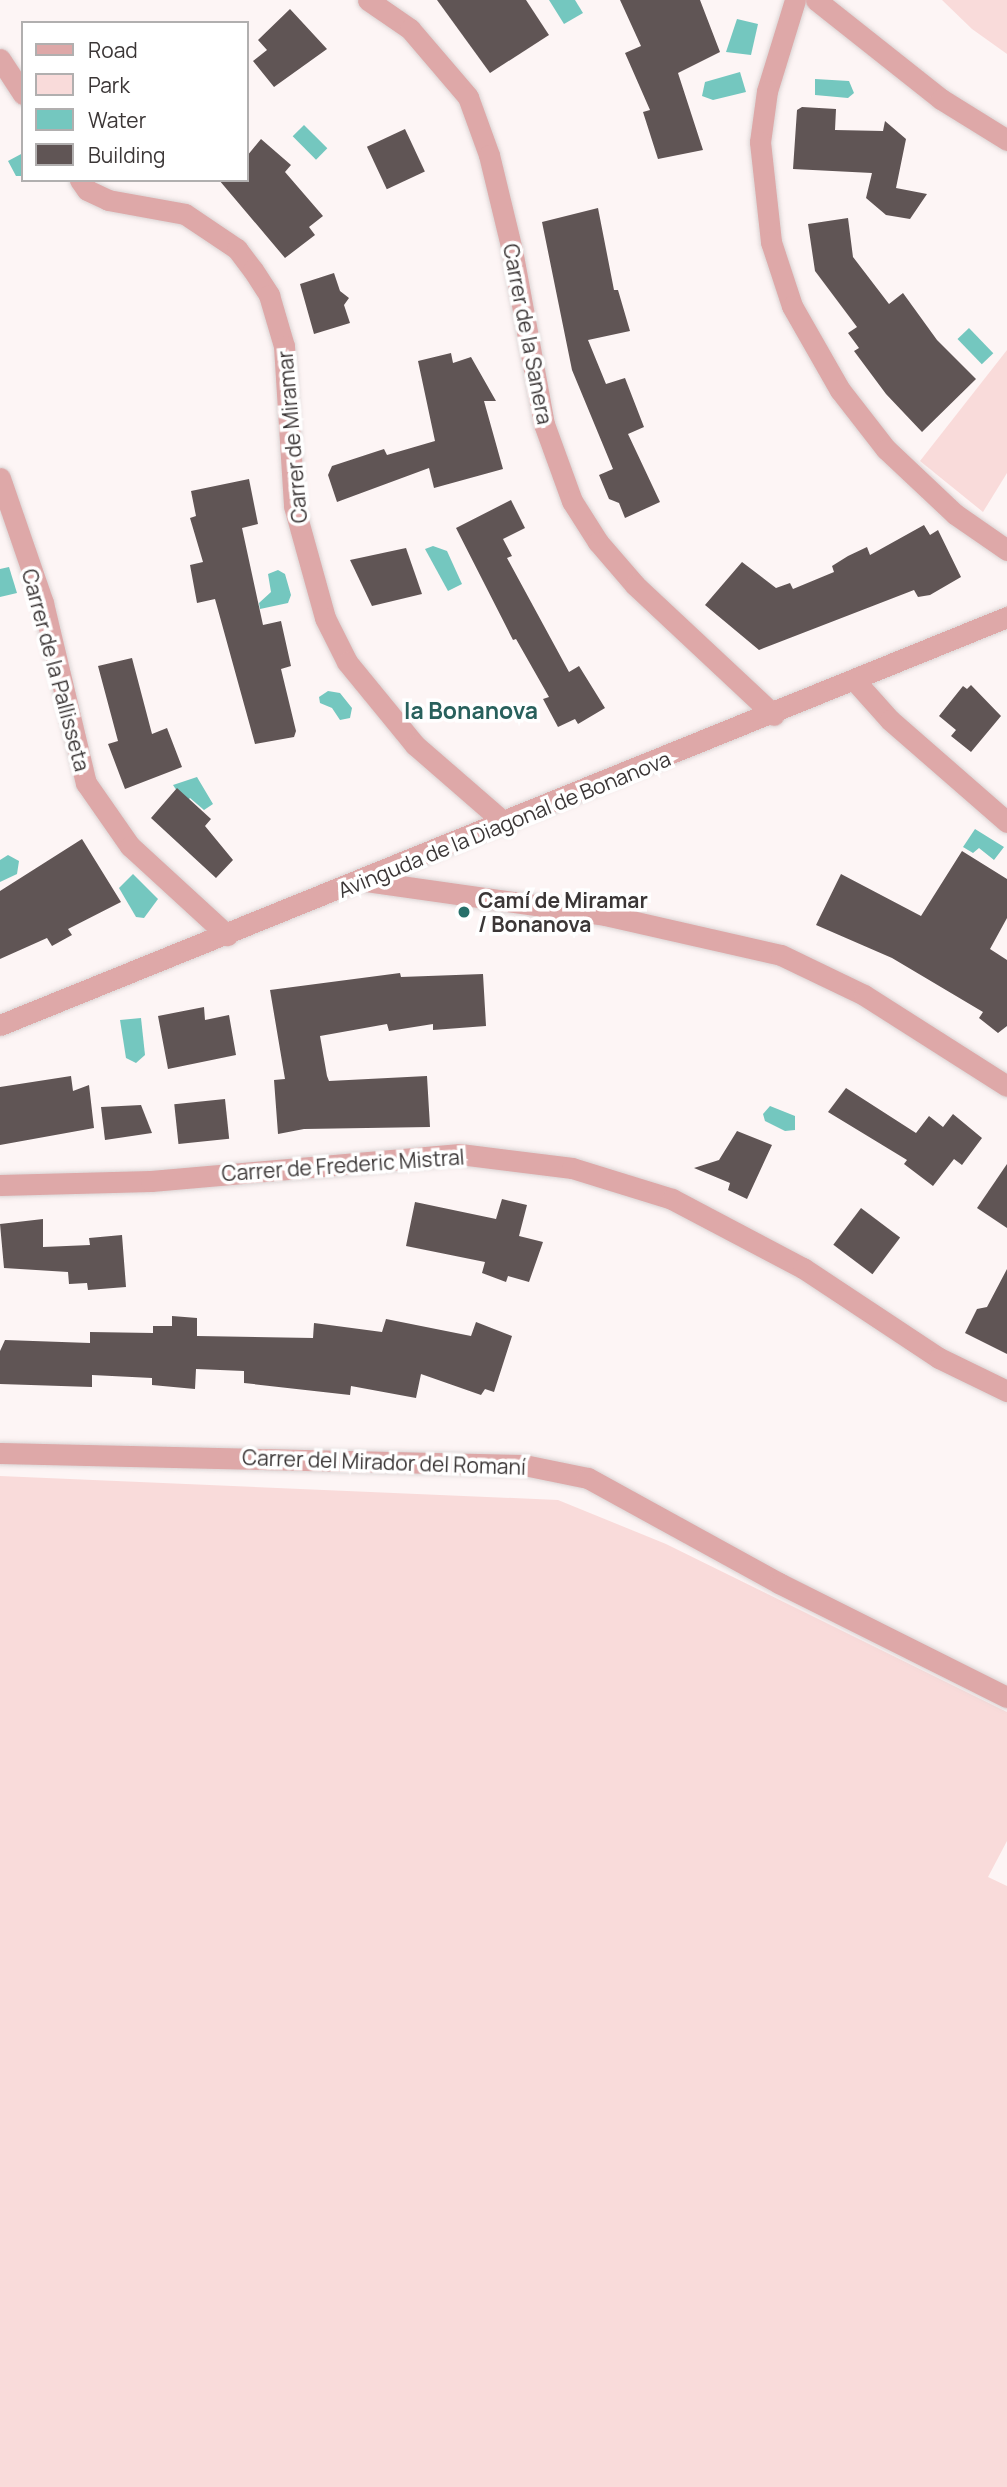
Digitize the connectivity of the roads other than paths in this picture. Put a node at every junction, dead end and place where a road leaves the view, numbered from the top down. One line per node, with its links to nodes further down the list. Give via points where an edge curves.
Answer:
1 (368, 0): 12 (street, Carrer de la Sanera, via 410,29 468,97 489,155 512,250 544,424 572,501 598,542 635,585)
2 (795, 0): 9 (street, via 767,91 760,142 771,242 792,306 840,390 886,449 955,514)
3 (816, 0): 6 (street, via 919,83)
4 (0, 59): 5 (street)
5 (21, 91)
6 (1007, 140)
7 (81, 182): 14 (street, Carrer de Miramar, via 108,200 186,214 237,249 253,270 269,295 284,346 294,506 325,618 347,662 415,745)
8 (0, 478): 16 (street, Carrer de la Pallisseta, via 43,603 86,783 130,846)
9 (1007, 550)
10 (1007, 617): 11 (street, Avinguda de la Diagonal de Bonanova)
11 (856, 682): 12 (street, Avinguda de la Diagonal de Bonanova); 13 (street, via 900,729)
12 (774, 715): 14 (street, Avinguda de la Diagonal de Bonanova)
13 (1007, 822)
14 (506, 824): 15 (street, Avinguda de la Diagonal de Bonanova)
15 (364, 880): 16 (street, Avinguda de la Diagonal de Bonanova); 18 (street, via 605,915 781,955 864,995)
16 (227, 935): 17 (street, Avinguda de la Diagonal de Bonanova)
17 (0, 1025)
18 (1007, 1086)
19 (0, 1185): 20 (street, Carrer de Frederic Mistral, via 151,1181 460,1154 572,1168 672,1199 803,1268 939,1358)
20 (1007, 1391)
21 (0, 1452): 22 (street, Carrer del Mirador del Romaní, via 524,1465 587,1478 779,1583)
22 (1007, 1698)

